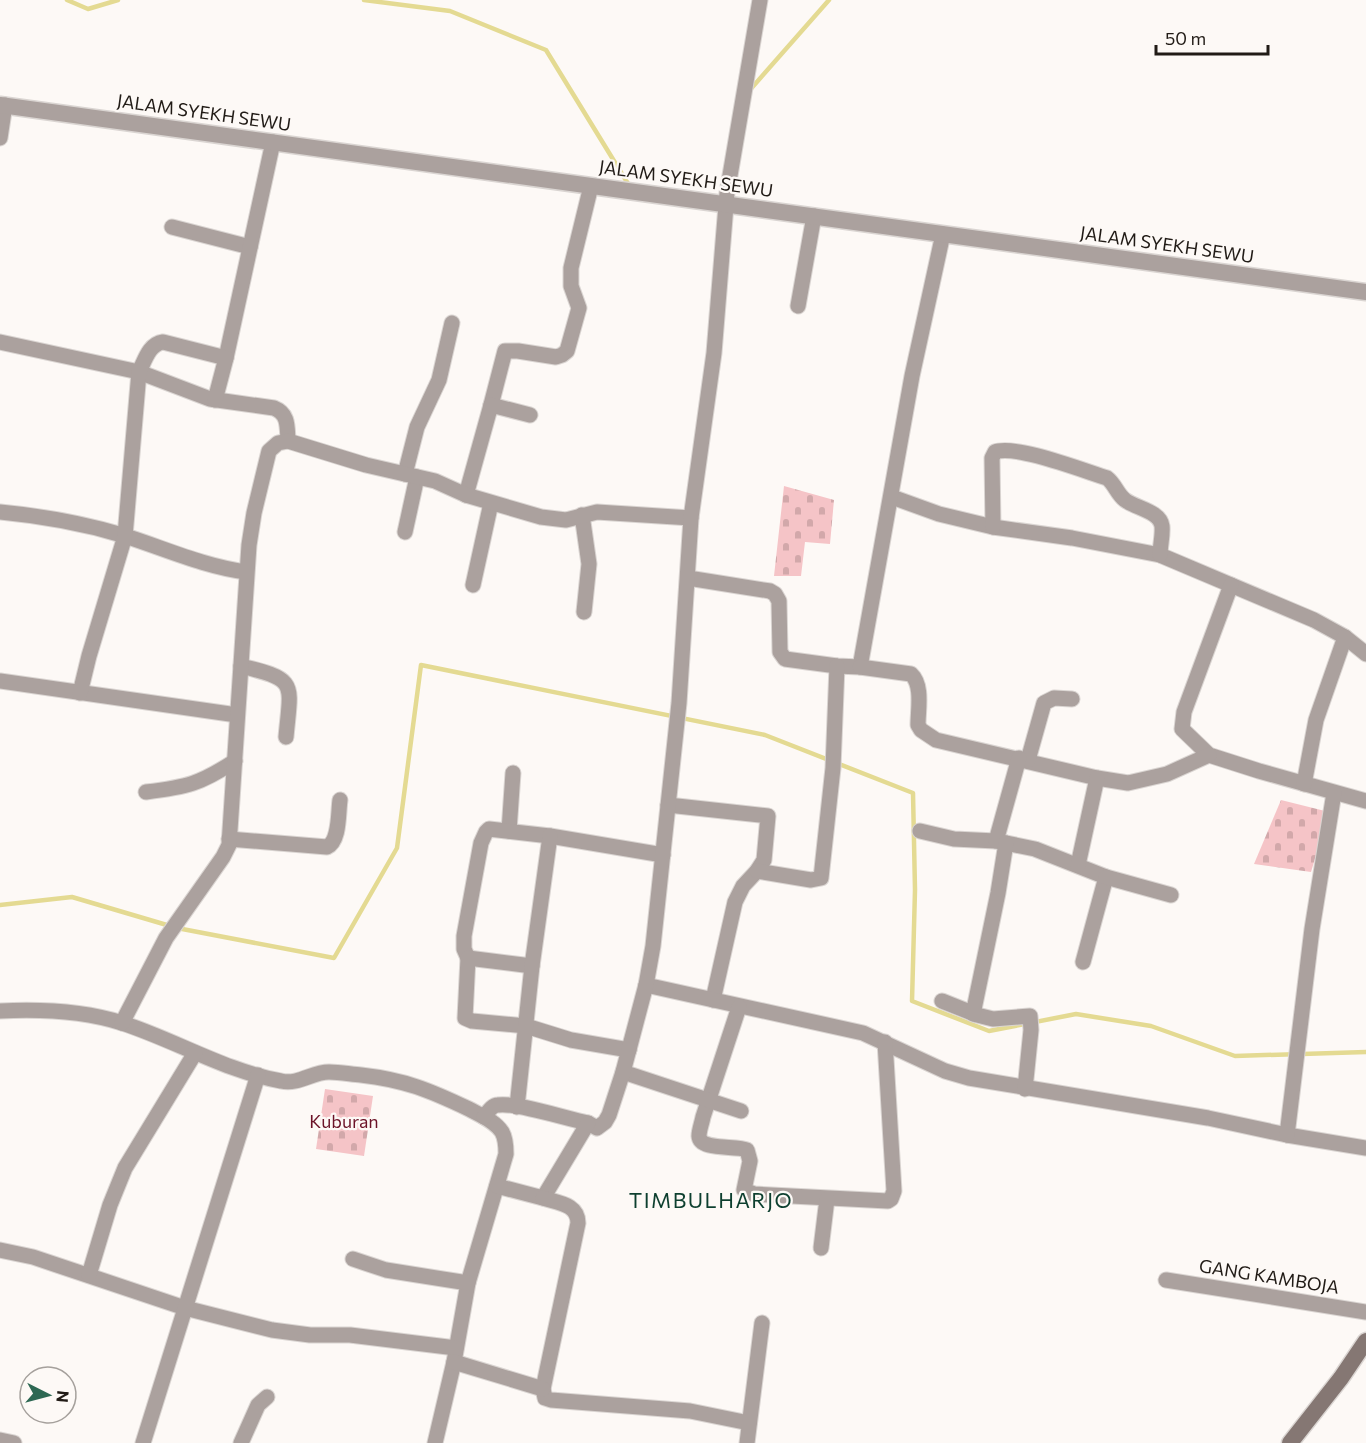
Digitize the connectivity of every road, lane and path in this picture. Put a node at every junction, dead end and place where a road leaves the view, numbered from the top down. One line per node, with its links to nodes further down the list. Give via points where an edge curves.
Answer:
1 (760, 0): 6 (street)
2 (2, 105): 3 (street); 4 (street, JALAM SYEKH SEWU)
3 (0, 138)
4 (273, 142): 5 (street, JALAM SYEKH SEWU); 10 (street)
5 (591, 186): 6 (street, JALAM SYEKH SEWU); 18 (street, via 571,268 571,286 579,308 567,351 556,357 505,351)
6 (726, 200): 7 (street, JALAM SYEKH SEWU); 27 (street, via 714,353)
7 (814, 216): 9 (street, JALAM SYEKH SEWU); 12 (street)
8 (172, 227): 10 (street)
9 (943, 234): 11 (street, JALAM SYEKH SEWU); 23 (street, via 912,376)
10 (250, 247): 15 (street)
11 (1366, 292)
12 (798, 306)
13 (452, 323): 21 (street, via 439,380 417,427)
14 (0, 342): 16 (street)
15 (226, 358): 16 (street, via 159,342 152,347); 17 (street)
16 (140, 372): 17 (street); 30 (street)
17 (215, 400): 20 (street, via 280,410 287,419)
18 (491, 405): 19 (street); 22 (street)
19 (530, 415)
20 (288, 441): 21 (street); 32 (street, via 278,443 270,452 254,513)
21 (411, 475): 22 (street); 29 (street)
22 (466, 495): 24 (street)
23 (892, 497): 28 (street); 41 (street)
24 (491, 503): 26 (street, via 541,517 566,520); 34 (street)
25 (0, 512): 30 (street, via 54,519)
26 (582, 515): 27 (street, via 597,512); 36 (street, via 589,564)
27 (691, 518): 33 (street)
28 (993, 527): 31 (street); 31 (street, via 992,458 995,452 1004,450 1043,457 1112,482 1130,504 1157,517 1162,525)
29 (405, 532)
30 (125, 536): 32 (street, via 202,563); 43 (street)
31 (1160, 555): 35 (street)
32 (246, 572): 39 (street)
33 (688, 578): 40 (street, via 770,591 779,601 782,655 789,660); 57 (street)
34 (473, 585)
35 (1231, 585): 37 (street); 47 (street, via 1182,722 1182,729)
36 (584, 612)
37 (1345, 637): 38 (street); 52 (street, via 1316,720)
38 (1366, 654)
39 (241, 666): 45 (street); 46 (street, via 273,674 286,683 290,697)
40 (837, 666): 41 (street); 65 (street, via 833,768 821,878 811,880)
41 (860, 667): 48 (street, via 911,674 916,679 918,725 928,736)
42 (0, 681): 43 (street)
43 (80, 693): 45 (street)
44 (1072, 699): 48 (street, via 1054,698 1044,703)
45 (237, 715): 49 (street)
46 (286, 737)
47 (1209, 755): 51 (street, via 1167,774 1135,782); 52 (street)
48 (1024, 759): 51 (street); 62 (street)
49 (235, 761): 53 (street, via 196,784); 61 (street)
50 (513, 773): 58 (street)
51 (1096, 778): 64 (street)
52 (1304, 784): 54 (street)
53 (146, 792)
54 (1334, 793): 56 (street); 90 (street, via 1312,929)
55 (340, 800): 61 (street, via 331,846)
56 (1366, 801)
57 (668, 805): 63 (street); 65 (street, via 768,816 764,860)
58 (509, 831): 60 (street); 68 (street, via 489,829 483,837 464,936)
59 (920, 831): 62 (street, via 954,839)
60 (550, 836): 63 (street); 70 (street)
61 (230, 840): 77 (street, via 223,858 166,938)
62 (1001, 842): 64 (street, via 1035,849); 76 (street, via 998,893)
63 (663, 855): 71 (street)
64 (1078, 865): 66 (street)
65 (757, 871): 72 (street, via 735,902)
66 (1106, 877): 67 (street); 69 (street)
67 (1171, 895)
68 (468, 957): 70 (street); 78 (street, via 465,1018)
69 (1083, 962)
70 (532, 966): 78 (street)
71 (646, 985): 72 (street); 80 (street)
72 (713, 1000): 74 (street)
73 (942, 1001): 76 (street)
74 (739, 1007): 79 (street, via 863,1033); 85 (street)
75 (0, 1011): 77 (street, via 81,1014)
76 (973, 1014): 84 (street, via 993,1019 1028,1015 1031,1025)
77 (122, 1023): 81 (street)
78 (526, 1026): 80 (street, via 571,1040); 86 (street)
79 (885, 1042): 84 (street, via 945,1071); 94 (street, via 893,1195 888,1201)
80 (629, 1050): 82 (street)
81 (195, 1053): 83 (street); 98 (street, via 121,1176)
82 (623, 1072): 85 (street); 89 (street, via 605,1122 597,1128)
83 (258, 1076): 88 (street, via 292,1082 323,1072 374,1077 424,1088); 101 (street)
84 (1025, 1089): 90 (street, via 1208,1118)
85 (708, 1101): 87 (street); 94 (street, via 700,1140 706,1145 747,1150 750,1161 746,1192)
86 (517, 1107): 88 (street, via 495,1105); 89 (street)
87 (741, 1111)
88 (484, 1117): 92 (street, via 498,1127 506,1145)
89 (588, 1123): 93 (street)
90 (1287, 1135): 91 (street)
91 (1366, 1148)
92 (497, 1186): 93 (street); 100 (street)
93 (543, 1198): 106 (street, via 570,1206 579,1223)
94 (827, 1199): 95 (street)
95 (820, 1248)
96 (2, 1254): 98 (street, via 33,1257)
97 (352, 1259): 100 (street, via 386,1270)
98 (89, 1275): 101 (street)
99 (1166, 1280): 102 (street, GANG KAMBOJA)
100 (468, 1283): 105 (street)
101 (185, 1308): 105 (street, via 272,1330 350,1335); 111 (street)
102 (1366, 1312)
103 (762, 1323): 108 (street)
104 (1366, 1341): 115 (main road)
105 (455, 1355): 106 (street); 113 (street)
106 (543, 1389): 108 (street, via 550,1401 690,1412)
107 (267, 1397): 112 (street, via 258,1405)
108 (749, 1423): 114 (street)
109 (0, 1440): 110 (street)
110 (14, 1443)
111 (143, 1443)
112 (241, 1443)
113 (435, 1443)
114 (747, 1443)
115 (1290, 1443)

